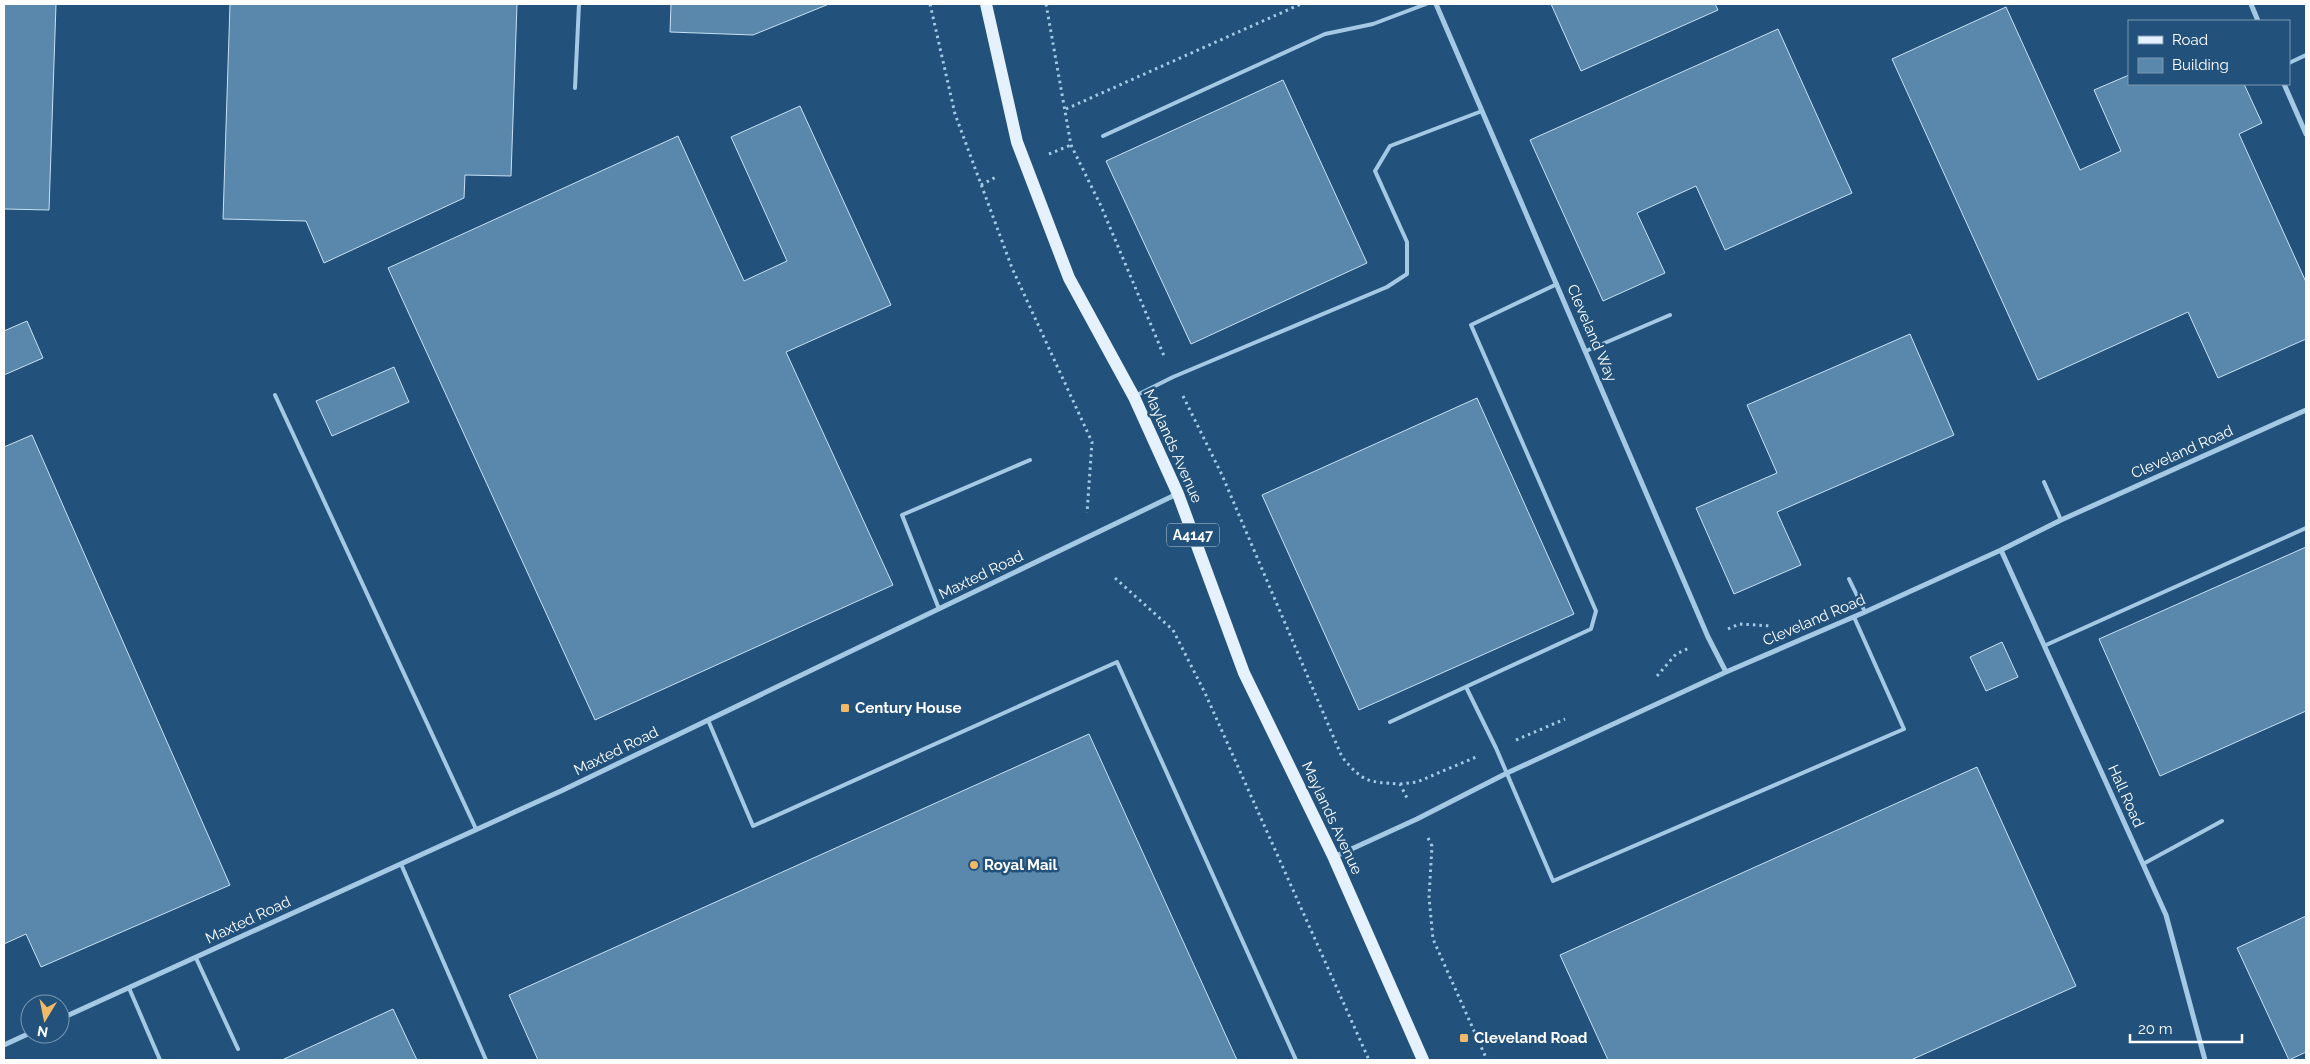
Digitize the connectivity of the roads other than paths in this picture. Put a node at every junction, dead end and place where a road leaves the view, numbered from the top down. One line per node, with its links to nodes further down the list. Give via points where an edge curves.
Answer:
1 (579, 4): 10 (lane)
2 (986, 4): 18 (main road, Maylands Avenue / A4147, via 1024,166 1069,278)
3 (1426, 4): 13 (lane, via 1373,24 1325,34)
4 (1436, 4): 11 (street, Cleveland Way)
5 (2251, 4): 6 (street)
6 (2258, 20)
7 (2306, 55): 8 (lane)
8 (2290, 63)
9 (2284, 85): 12 (street)
10 (575, 88)
11 (1482, 111): 14 (street, Cleveland Way); 18 (lane, via 1390,146 1375,171 1407,242 1407,274 1386,287)
12 (2306, 134)
13 (1103, 136)
14 (1557, 284): 16 (street, Cleveland Way); 32 (lane, via 1471,325 1596,611 1591,629)
15 (1670, 315): 16 (lane)
16 (1586, 351): 31 (street, Cleveland Way, via 1708,637)
17 (275, 395): 37 (lane)
18 (1134, 396): 22 (main road, Maylands Avenue / A4147)
19 (2306, 410): 23 (street, Cleveland Road)
20 (1030, 460): 27 (lane, via 902,515)
21 (2044, 482): 23 (lane)
22 (1178, 494): 27 (street, Maxted Road); 38 (main road, Maylands Avenue / A4147, via 1244,674)
23 (2061, 520): 25 (street, Cleveland Road)
24 (2306, 528): 30 (lane)
25 (2001, 550): 28 (street, Cleveland Road); 30 (street, Hall Road)
26 (1849, 579): 28 (lane)
27 (939, 609): 33 (street, Maxted Road)
28 (1865, 612): 29 (street, Cleveland Road)
29 (1854, 616): 31 (street, Cleveland Road); 35 (lane, via 1904,729 1553,881)
30 (2046, 645): 40 (street, Hall Road)
31 (1726, 672): 35 (street, Cleveland Road)
32 (1466, 687): 34 (lane); 35 (lane)
33 (708, 720): 37 (street, Maxted Road); 49 (lane, via 753,826 1117,662)
34 (1390, 722)
35 (1507, 773): 38 (street, Cleveland Road)
36 (2222, 821): 40 (lane)
37 (476, 829): 39 (street, Maxted Road)
38 (1334, 858): 50 (main road, Maylands Avenue / A4147)
39 (401, 864): 41 (street, Maxted Road); 48 (lane)
40 (2143, 864): 51 (street, Hall Road, via 2166,915)
41 (196, 958): 42 (street, Maxted Road); 46 (lane)
42 (128, 988): 43 (street, Maxted Road); 47 (lane)
43 (70, 1014)
44 (20, 1038): 45 (street)
45 (4, 1045)
46 (238, 1049)
47 (160, 1060)
48 (486, 1060)
49 (1296, 1060)
50 (1423, 1060)
51 (2205, 1060)

